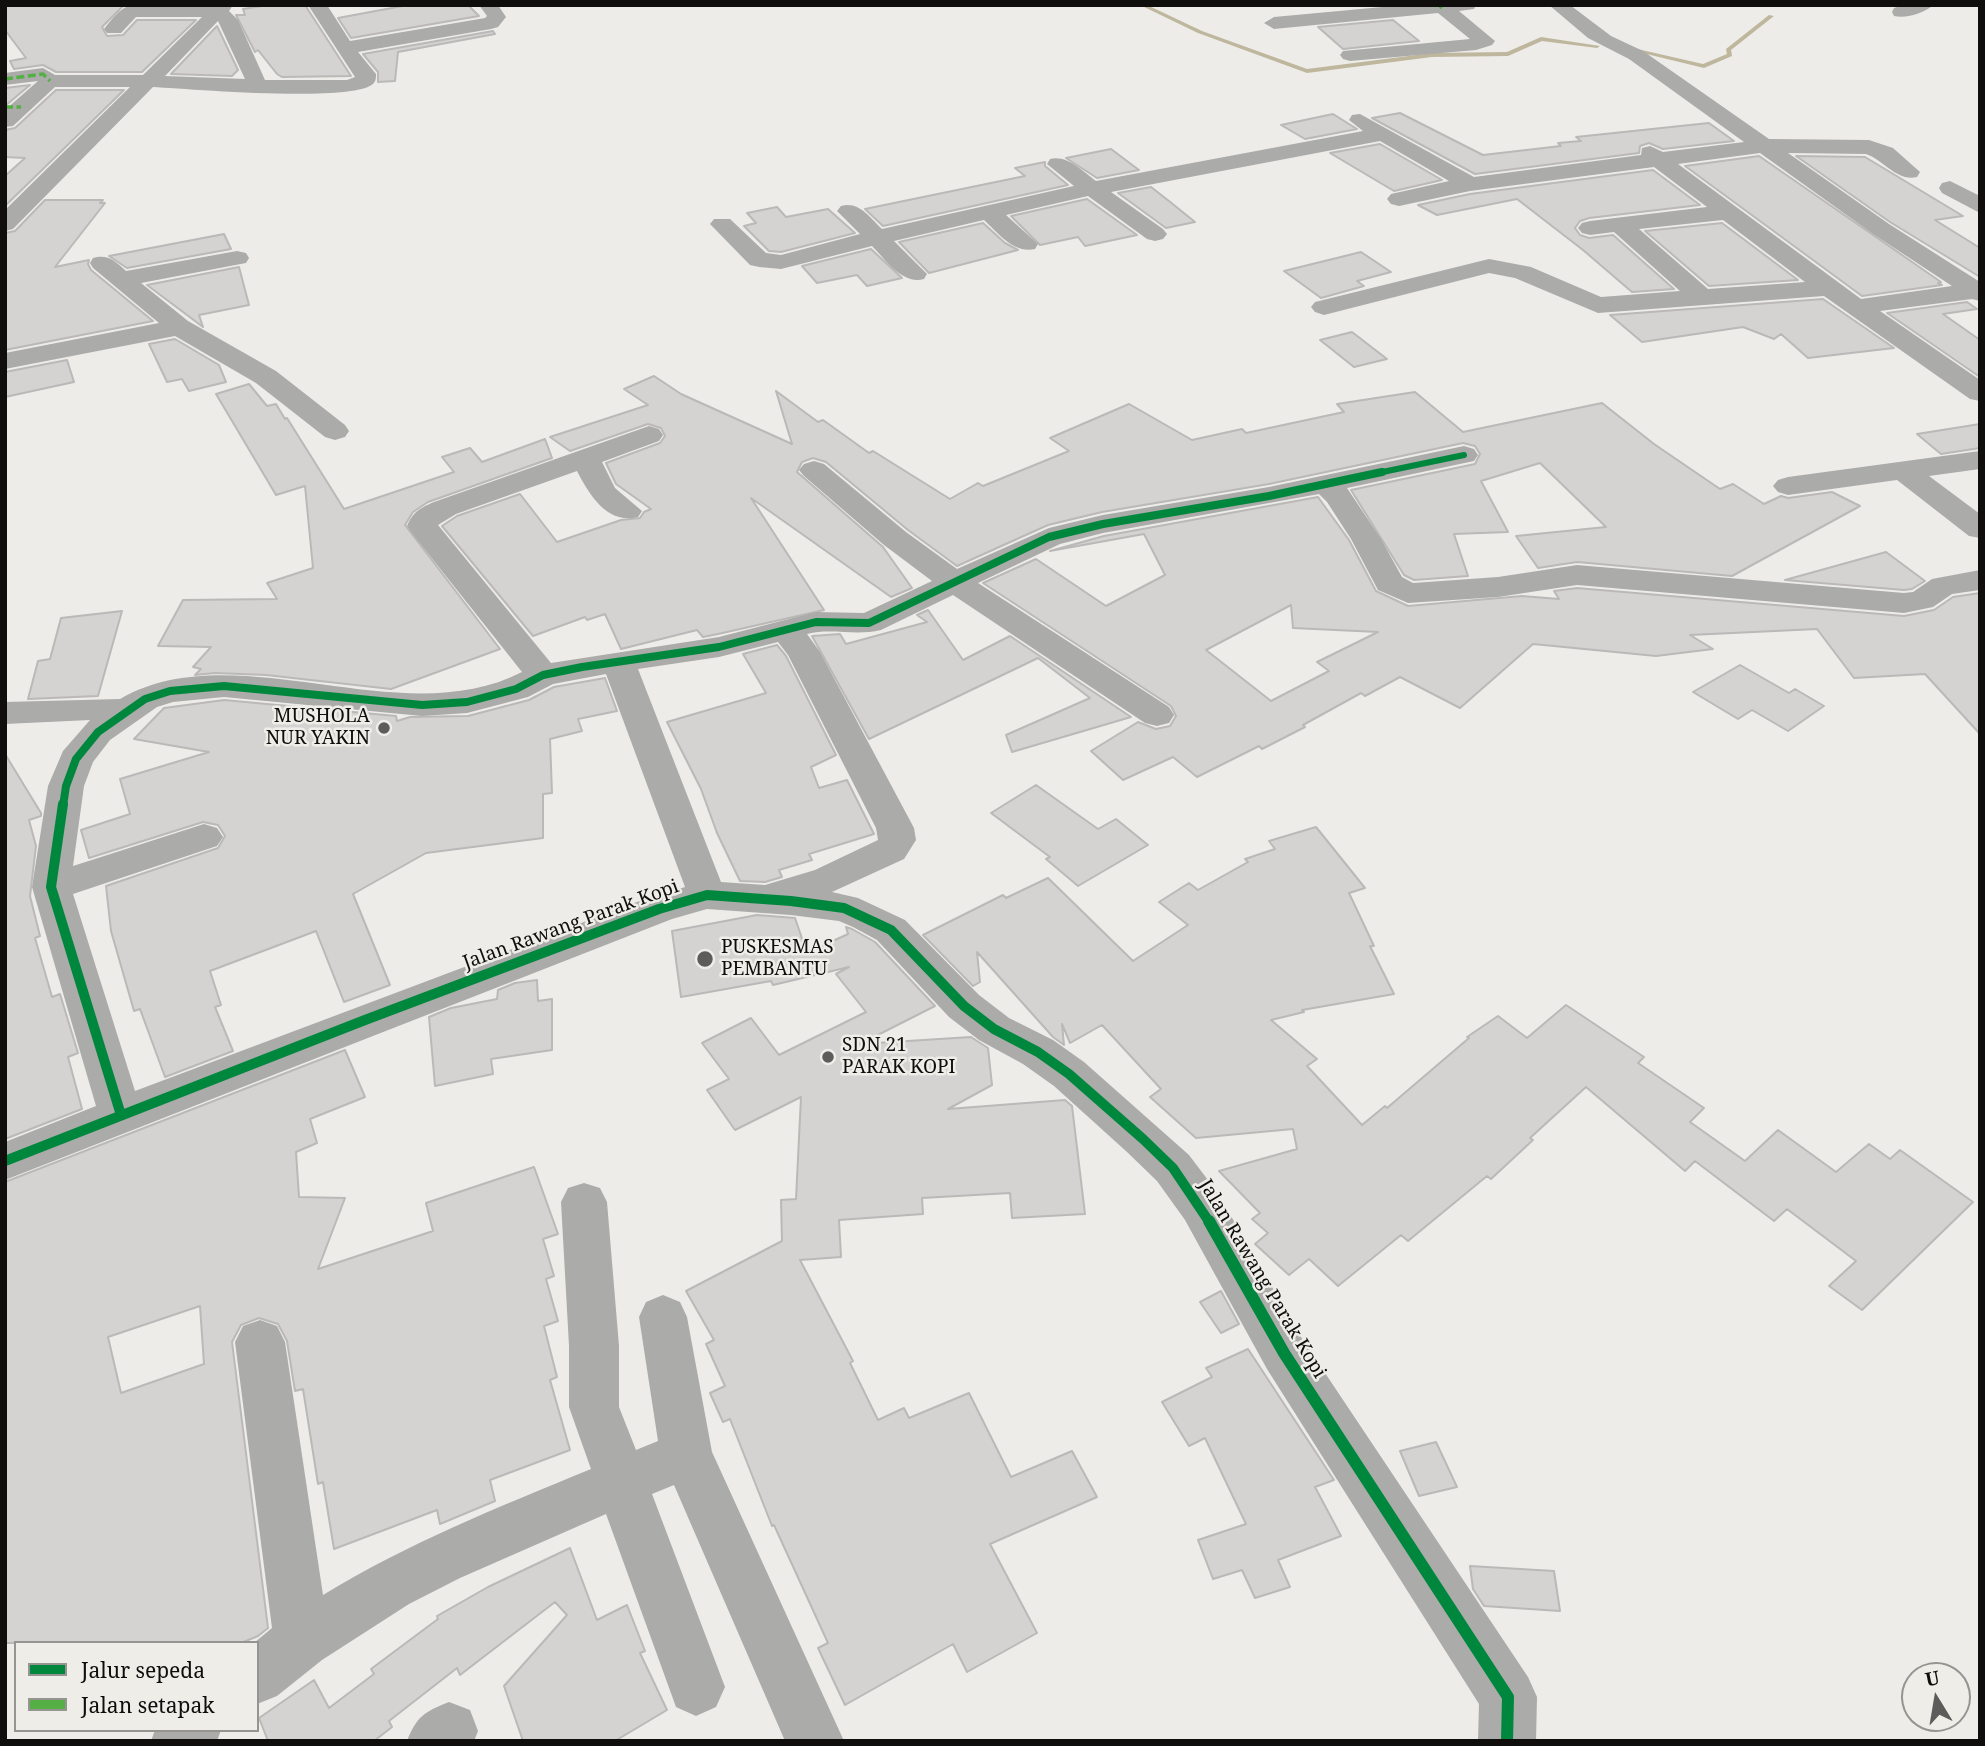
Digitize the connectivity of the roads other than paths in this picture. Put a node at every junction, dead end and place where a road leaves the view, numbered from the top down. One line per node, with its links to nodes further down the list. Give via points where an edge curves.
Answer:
1 (317, 5): 12 (street)
2 (488, 5): 12 (street, via 497,17 491,23)
3 (1467, 5): 6 (street)
4 (1558, 5): 22 (street, via 1599,38 1636,55)
5 (1924, 5): 9 (street)
6 (1441, 6): 10 (street); 13 (street, via 1485,41)
7 (135, 8): 8 (street); 11 (street)
8 (221, 8): 16 (street); 17 (street)
9 (1900, 12)
10 (1275, 23)
11 (114, 29)
12 (345, 48): 17 (street, via 366,74 359,84)
13 (1350, 55)
14 (5, 79): 15 (street, via 37,74)
15 (50, 81): 16 (street); 18 (street)
16 (150, 81): 17 (street); 30 (street)
17 (258, 86)
18 (10, 112)
19 (1353, 115): 20 (street)
20 (1382, 134): 26 (street); 28 (street)
21 (1628, 137): 23 (street)
22 (1764, 146): 23 (street); 25 (street, via 1869,147); 46 (street)
23 (1660, 160): 26 (street); 35 (street)
24 (1058, 164): 28 (street)
25 (1909, 172)
26 (1470, 184): 31 (street)
27 (1950, 188): 32 (street)
28 (1090, 189): 34 (street); 40 (street)
29 (5, 195): 30 (street)
30 (33, 195): 37 (street)
31 (1399, 199)
32 (1980, 206)
33 (849, 211): 41 (street)
34 (988, 212): 41 (street); 42 (street)
35 (1729, 212): 38 (street); 45 (street)
36 (722, 223): 41 (street, via 759,260 769,262)
37 (5, 224)
38 (1620, 225): 39 (street); 47 (street)
39 (1590, 228)
40 (1155, 234)
41 (874, 238): 44 (street)
42 (1026, 244)
43 (237, 258): 50 (street, via 112,271)
44 (915, 274)
45 (1829, 288): 47 (street); 49 (street)
46 (1978, 291): 49 (street)
47 (1703, 298): 48 (street, via 1598,305 1522,272 1489,266)
48 (1324, 307)
49 (1855, 307): 52 (street)
50 (179, 327): 51 (street); 53 (street, via 266,377)
51 (5, 360)
52 (1980, 393)
53 (335, 431)
54 (649, 435): 56 (street)
55 (1464, 455): 60 (street)
56 (585, 457): 62 (street, via 603,493); 68 (street, via 445,508 426,517 422,526)
57 (1980, 460): 59 (street)
58 (814, 470): 65 (street)
59 (1905, 472): 61 (street); 63 (street)
60 (1325, 484): 64 (street, via 1338,496 1389,583 1408,593 1498,587 1577,575 1904,603 1922,600 1942,586); 65 (street, via 1049,537)
61 (1788, 486)
62 (627, 512)
63 (1980, 529)
64 (1980, 580)
65 (951, 583): 66 (street, via 875,622 816,622); 71 (street)
66 (785, 629): 67 (street, via 719,647); 75 (street, via 803,652 895,828 897,840 891,850 827,880)
67 (620, 663): 68 (street); 74 (street)
68 (543, 675): 69 (street, via 516,689 467,702 422,705 224,686 170,691)
69 (126, 710): 70 (street); 73 (street, via 98,732 76,759 66,786)
70 (5, 713)
71 (1157, 715)
72 (204, 837): 73 (street)
73 (51, 887): 76 (street)
74 (707, 895): 75 (street, Jalan Rawang Parak Kopi); 76 (street, Jalan Rawang Parak Kopi, via 659,909)
75 (761, 898): 87 (street, Jalan Rawang Parak Kopi, via 844,908 891,930 964,1006 1069,1074 1173,1168 1201,1206 1284,1353 1508,1697)
76 (121, 1115): 77 (street, Jalan Rawang Parak Kopi)
77 (5, 1161)
78 (584, 1202): 82 (street, via 594,1407)
79 (663, 1317): 81 (street)
80 (260, 1342): 83 (street)
81 (686, 1454): 82 (street); 86 (street)
82 (620, 1480): 83 (street, via 390,1585); 85 (street)
83 (302, 1640): 84 (street)
84 (259, 1674)
85 (696, 1687)
86 (815, 1741)
87 (1507, 1741)

